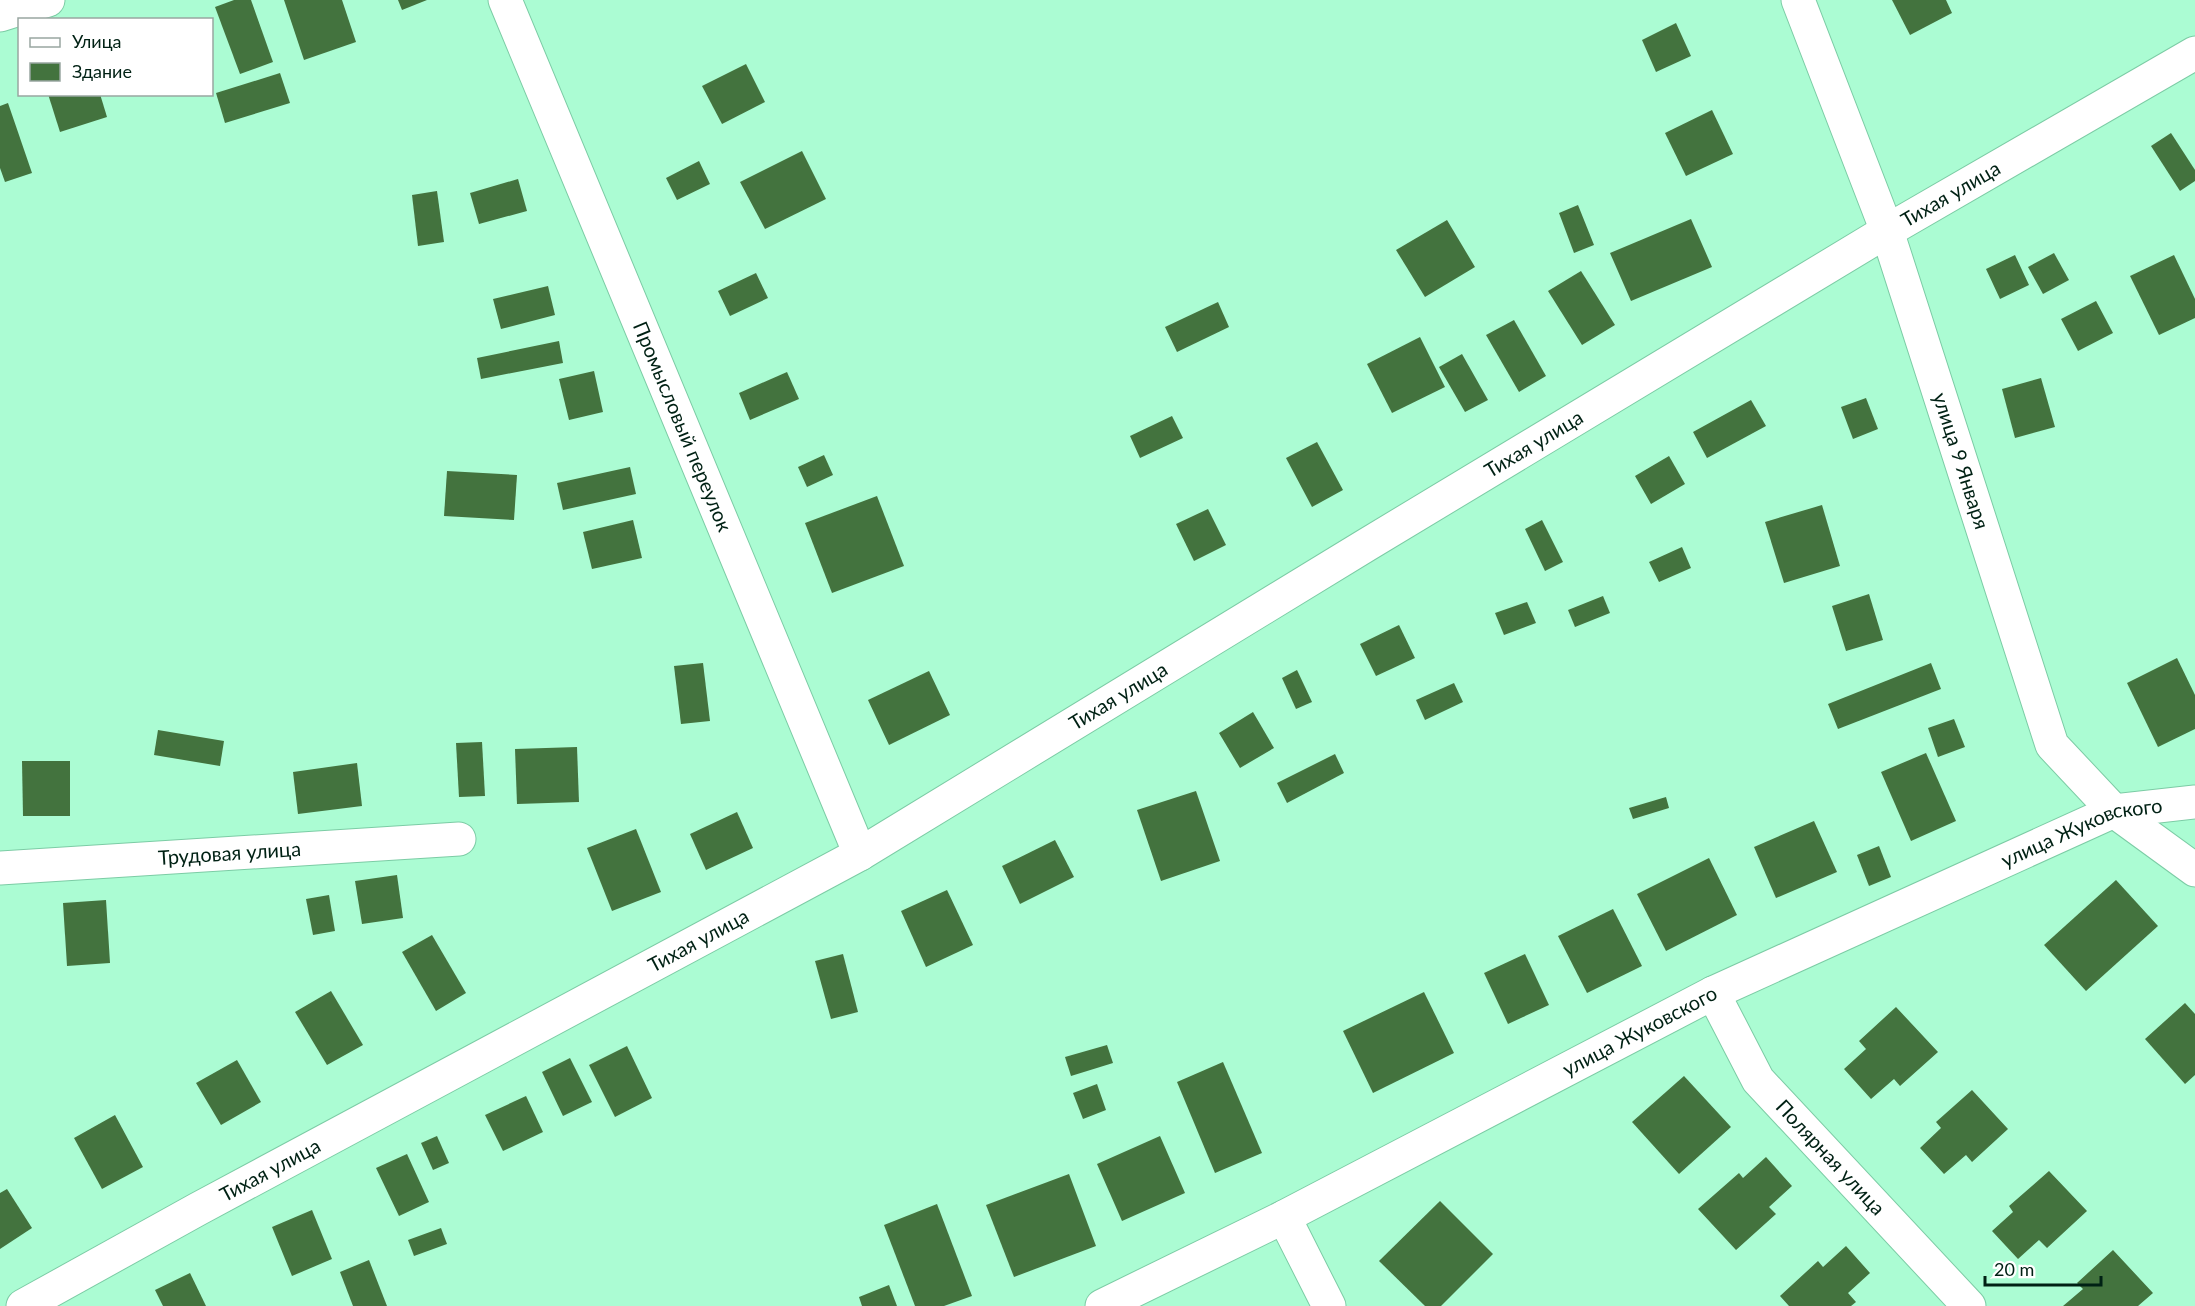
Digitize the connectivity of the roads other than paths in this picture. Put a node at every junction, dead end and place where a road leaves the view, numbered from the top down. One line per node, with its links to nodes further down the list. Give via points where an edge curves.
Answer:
1 (48, 0): 4 (street)
2 (506, 0): 10 (street, Промысловый переулок)
3 (1798, 0): 6 (street, улица 9 Января)
4 (0, 15)
5 (2195, 53): 6 (street, Тихая улица)
6 (1887, 231): 8 (street, улица 9 Января, via 2052,744); 10 (street, Тихая улица)
7 (2195, 802): 8 (street, улица Жуковского)
8 (2114, 811): 12 (street, улица 9 Января); 13 (street, улица Жуковского)
9 (459, 839): 11 (street, Трудовая улица)
10 (860, 854): 15 (street, Тихая улица)
11 (0, 868)
12 (2195, 870)
13 (1713, 993): 14 (street, улица Жуковского); 18 (street, Полярная улица, via 1758,1080)
14 (1284, 1217): 16 (street, улица Жуковского); 17 (street)
15 (23, 1306)
16 (1102, 1306)
17 (1329, 1306)
18 (1969, 1306)

